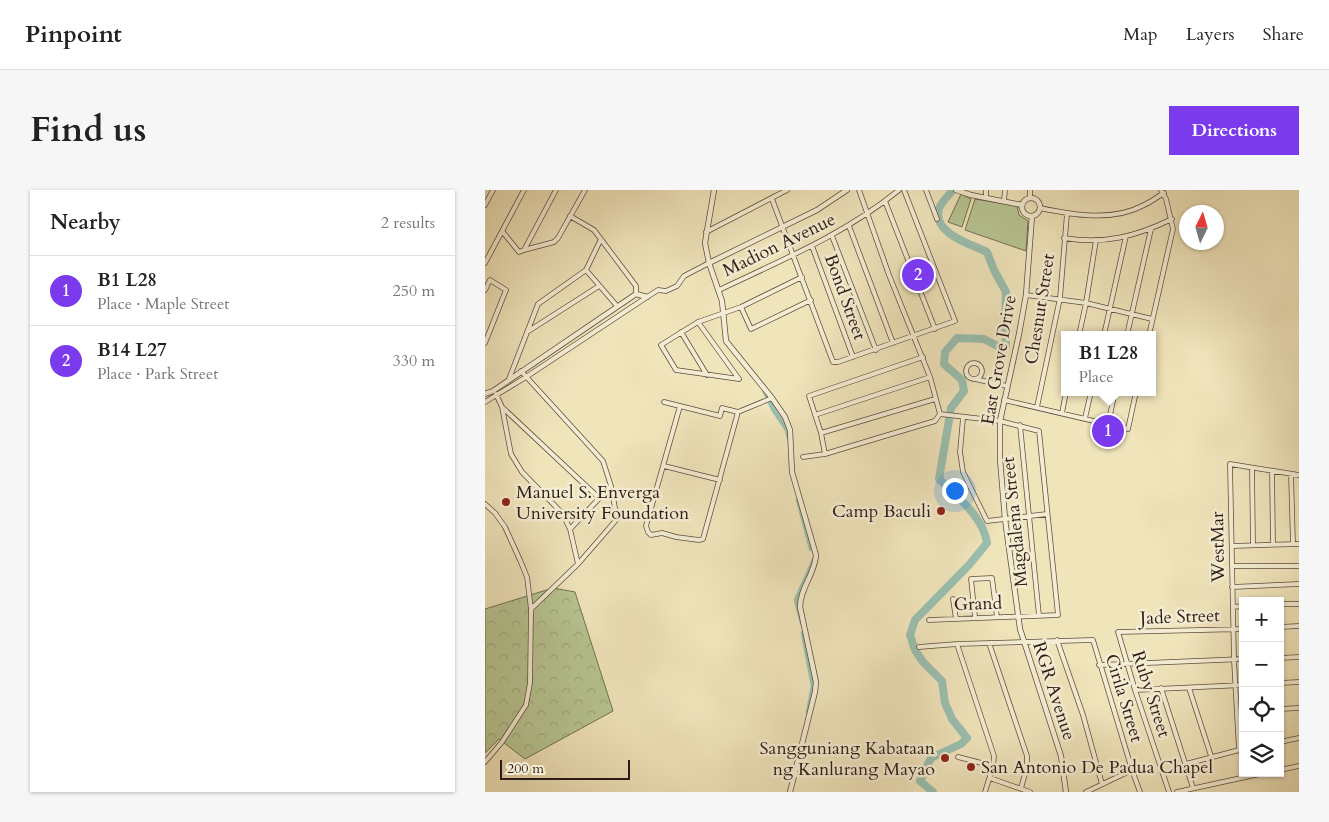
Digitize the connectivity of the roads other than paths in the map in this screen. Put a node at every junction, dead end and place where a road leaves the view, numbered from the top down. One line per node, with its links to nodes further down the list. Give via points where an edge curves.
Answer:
1 (493, 190): 22 (street)
2 (524, 190): 34 (street)
3 (556, 190): 42 (street)
4 (585, 190): 27 (street)
5 (714, 190): 35 (street)
6 (787, 190): 19 (street)
7 (847, 190): 31 (street)
8 (859, 190): 25 (street)
9 (899, 190): 20 (street, Madion Avenue)
10 (904, 190): 64 (street, via 955,322)
11 (926, 190): 29 (street)
12 (957, 190): 17 (street)
13 (986, 190): 17 (street)
14 (1005, 190): 21 (street)
15 (1030, 190): 18 (street)
16 (1162, 192): 26 (street, via 1142,206 1125,212); 30 (street)
17 (986, 198): 21 (street)
18 (1030, 198): 23 (street); 24 (street, via 1038,200)
19 (772, 199): 31 (street); 35 (street)
20 (885, 201): 25 (street, Madion Avenue); 64 (street)
21 (1003, 201): 23 (street)
22 (485, 205)
23 (1022, 205): 28 (street, via 1025,214)
24 (1040, 208): 26 (street); 28 (street)
25 (867, 214): 32 (street, Madion Avenue); 71 (street)
26 (1067, 214): 38 (street, Chesnut Street)
27 (571, 216): 40 (street, via 590,226); 42 (street, via 554,242)
28 (1032, 216): 52 (street, East Grove Drive)
29 (937, 219)
30 (1172, 219): 33 (street); 62 (street, via 1173,229)
31 (784, 226): 43 (street); 45 (street)
32 (849, 226): 36 (street, Madion Avenue); 73 (street)
33 (1151, 229): 37 (street); 60 (street)
34 (502, 231): 42 (street, via 519,252); 44 (street)
35 (706, 232): 45 (street)
36 (832, 236): 41 (street, Madion Avenue); 74 (street)
37 (1126, 236): 39 (street); 59 (street)
38 (1064, 238): 39 (street); 54 (street, Chesnut Street)
39 (1096, 240): 56 (street)
40 (600, 241): 46 (street); 51 (street, via 636,286)
41 (812, 246): 43 (street, Madion Avenue); 75 (street, Bond Street)
42 (524, 250)
43 (794, 254): 47 (street); 50 (street, Madion Avenue)
44 (485, 263)
45 (709, 263): 50 (street); 53 (street, via 684,276 677,286 666,291 658,290)
46 (586, 270): 48 (street); 69 (street, via 538,304)
47 (802, 277): 55 (street); 58 (street)
48 (599, 286): 57 (street); 69 (street)
49 (485, 290): 72 (street, via 490,280 506,290)
50 (719, 290): 61 (street)
51 (636, 294): 53 (street); 57 (street)
52 (1026, 294): 54 (street); 83 (street, East Grove Drive)
53 (647, 297): 79 (street)
54 (1059, 298): 56 (street); 98 (street, Chesnut Street)
55 (811, 300): 58 (street, via 751,329); 75 (street, via 833,362)
56 (1086, 303): 59 (street); 65 (street)
57 (617, 306): 77 (street)
58 (741, 307): 61 (street)
59 (1110, 308): 60 (street); 66 (street)
60 (1132, 313): 62 (street); 67 (street)
61 (724, 314): 63 (street); 91 (street, via 726,342)
62 (1152, 319): 68 (street)
63 (698, 322): 70 (street); 78 (street, via 739,379)
64 (935, 329): 71 (street)
65 (1080, 331)
66 (1105, 331)
67 (1128, 331)
68 (1150, 331)
69 (527, 332): 82 (street)
70 (681, 332): 78 (street); 78 (street, via 661,345 676,370)
71 (915, 336): 73 (street); 76 (street)
72 (485, 343)
73 (893, 343): 74 (street)
74 (876, 350): 75 (street)
75 (853, 357)
76 (923, 357): 80 (street); 102 (street, via 809,396)
77 (521, 371): 79 (street); 82 (street)
78 (707, 375)
79 (526, 377): 86 (street); 117 (street, via 603,461)
80 (930, 377): 92 (street); 102 (street)
81 (973, 378): 81 (street, via 966,372 968,365 973,363 978,364 981,371 978,377); 83 (street)
82 (509, 379): 84 (street)
83 (1007, 386): 93 (street, East Grove Drive)
84 (493, 391): 85 (street); 86 (street)
85 (485, 394)
86 (497, 396): 94 (street); 97 (street)
87 (1065, 396): 100 (street)
88 (1090, 396): 104 (street)
89 (1114, 396): 106 (street)
90 (1135, 396): 106 (street, via 1128,429)
91 (772, 398): 99 (street); 192 (street, via 790,430 793,472 816,555 816,563 800,597 816,682 815,692)
92 (935, 399): 101 (street); 108 (street)
93 (1004, 400): 98 (street); 105 (street, East Grove Drive)
94 (485, 402)
95 (664, 402): 96 (street)
96 (680, 406): 99 (street, via 720,416 722,408); 111 (street)
97 (502, 407): 118 (street); 123 (street, via 511,454 522,472 558,507)
98 (1037, 407): 100 (street)
99 (738, 412): 116 (street)
100 (1062, 413): 104 (street)
101 (940, 414): 103 (street); 109 (street, via 935,421)
102 (815, 415): 108 (street)
103 (963, 418): 105 (street); 122 (street, via 960,452 963,472 987,521)
104 (1085, 418): 106 (street)
105 (999, 420): 107 (street); 122 (street, East Grove Drive)
106 (1108, 424)
107 (1019, 425): 120 (street, via 1039,431); 121 (street, Magdalena Street)
108 (821, 433): 109 (street)
109 (825, 454): 110 (street)
110 (803, 457)
111 (664, 466): 116 (street); 116 (street, via 647,526 651,535 662,533 703,539)
112 (1251, 468): 113 (street); 127 (street); 128 (street, WestMar, via 1230,464)
113 (1272, 471): 114 (street); 124 (street)
114 (1291, 474): 115 (street); 125 (street)
115 (1299, 476)
116 (720, 480)
117 (611, 486): 118 (street); 129 (street, via 617,519)
118 (599, 498): 123 (street)
119 (485, 504): 139 (street, via 505,527 520,560 527,577)
120 (1047, 514): 121 (street); 141 (street, Grand, via 1058,615)
121 (1028, 516): 122 (street); 141 (street, Magdalena Street)
122 (1005, 519): 140 (street, East Grove Drive)
123 (570, 529): 129 (street)
124 (1273, 544): 125 (street); 127 (street)
125 (1293, 544): 126 (street)
126 (1299, 544)
127 (1253, 545): 128 (street)
128 (1232, 546): 130 (street, WestMar)
129 (578, 564): 139 (street)
130 (1232, 566): 131 (street); 133 (street, WestMar)
131 (1299, 566)
132 (1299, 584): 133 (street)
133 (1232, 587): 137 (street, WestMar)
134 (953, 600): 144 (street)
135 (1284, 604): 136 (street)
136 (1299, 604)
137 (1233, 606): 138 (street); 149 (street, WestMar)
138 (1239, 606)
139 (531, 609): 180 (street, via 530,682 526,704)
140 (1018, 616): 141 (street, Grand); 142 (street, Grand); 148 (street, East Grove Drive)
141 (1039, 616)
142 (997, 617): 143 (street, Grand); 143 (street, via 992,578 971,579)
143 (975, 618): 144 (street, Grand)
144 (956, 619): 145 (street, Grand)
145 (929, 620)
146 (1299, 626): 147 (street)
147 (1284, 627)
148 (1020, 629): 153 (street, RGR Avenue)
149 (1233, 629): 150 (street, Jade Street); 151 (street, Jade Street); 160 (street, WestMar)
150 (1239, 629)
151 (1118, 632): 161 (street, Ruby Street)
152 (1057, 640): 153 (street); 162 (street, Cirila Street, via 1093,640); 188 (street)
153 (1024, 642): 154 (street); 195 (street, RGR Avenue, via 1061,756)
154 (989, 643): 155 (street); 189 (street, via 1027,756)
155 (957, 644): 156 (street); 182 (street, via 994,756)
156 (919, 647)
157 (1299, 657): 158 (street)
158 (1284, 658)
159 (1239, 659): 160 (street)
160 (1234, 660): 161 (street); 165 (street, WestMar)
161 (1127, 664): 162 (street); 169 (street, Ruby Street)
162 (1099, 665): 185 (street, Cirila Street)
163 (1299, 682): 164 (street)
164 (1284, 683)
165 (1235, 685): 166 (street); 168 (street); 172 (street, WestMar)
166 (1239, 685)
167 (1161, 688): 168 (street); 169 (street); 181 (street)
168 (1189, 688): 178 (street)
169 (1135, 690): 198 (street, Ruby Street)
170 (1299, 708): 171 (street)
171 (1284, 709)
172 (1236, 712): 173 (street); 174 (street, WestMar)
173 (1239, 712)
174 (1239, 735)
175 (1299, 738): 176 (street)
176 (1284, 741)
177 (1239, 750): 178 (street)
178 (1211, 756): 181 (street)
179 (958, 757): 182 (street)
180 (485, 762)
181 (1186, 764): 190 (street)
182 (993, 766): 187 (street)
183 (1299, 766): 184 (street)
184 (1284, 769)
185 (1132, 770): 188 (street); 197 (street, Cirila Street)
186 (1245, 777): 190 (street)
187 (990, 778): 189 (street); 193 (street)
188 (1102, 784): 196 (street)
189 (1021, 788): 194 (street)
190 (1193, 788): 191 (street)
191 (1183, 791): 199 (street)
192 (790, 792)
193 (985, 792)
194 (1030, 792)
195 (1066, 792)
196 (1086, 792)
197 (1140, 792)
198 (1169, 792)
199 (1177, 792)

